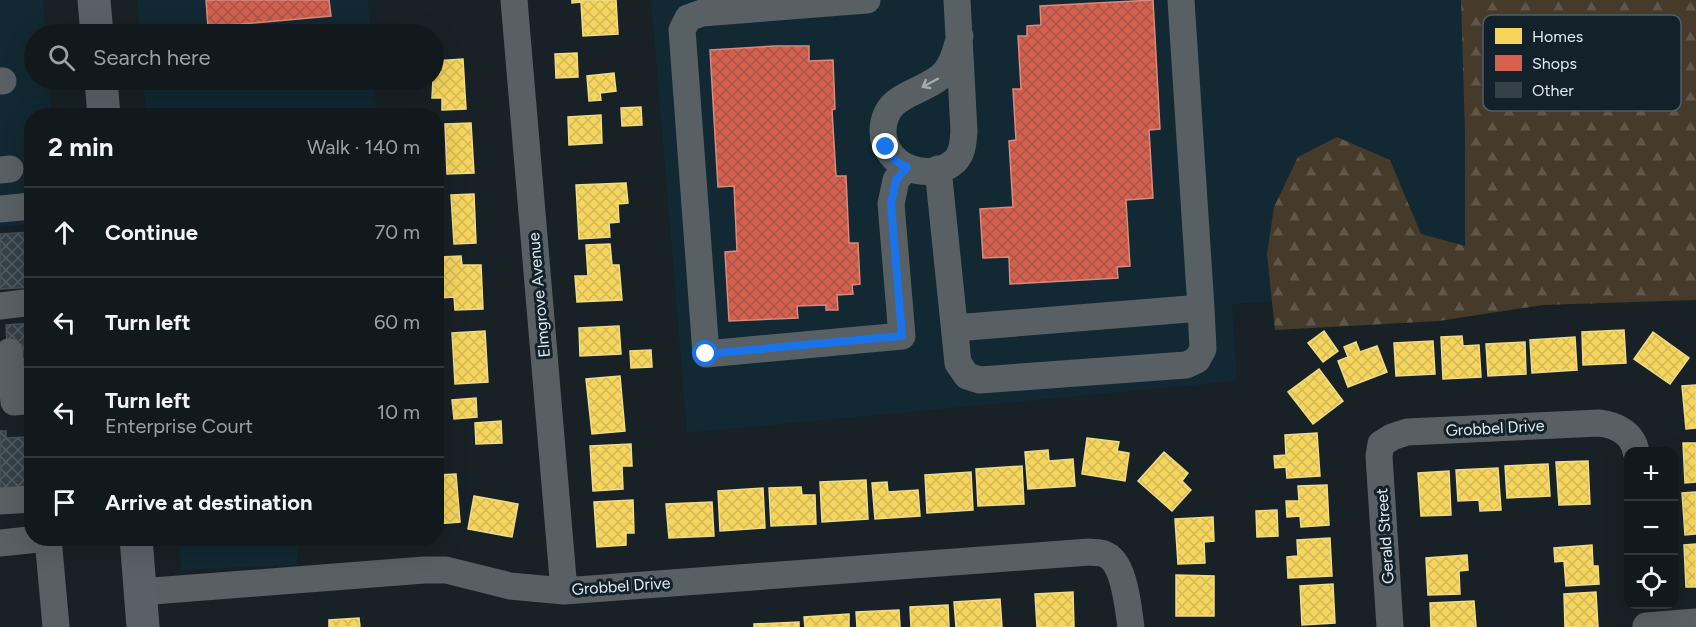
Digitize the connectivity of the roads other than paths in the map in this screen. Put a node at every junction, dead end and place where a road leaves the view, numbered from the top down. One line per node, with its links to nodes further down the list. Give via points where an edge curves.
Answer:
1 (94, 0): 6 (main road)
2 (514, 0): 28 (street, Elmgrove Avenue)
3 (867, 0): 10 (street, via 702,13 688,18 682,30 706,354 902,336 891,204 896,180)
4 (957, 0): 7 (street)
5 (1181, 0): 16 (street)
6 (96, 24)
7 (960, 36): 10 (street, one-way to 10, via 947,70 888,111 884,121 886,147 896,162); 11 (street, via 963,145 954,162)
8 (102, 90): 9 (main road)
9 (103, 108)
10 (907, 167): 11 (street, via 922,171)
11 (939, 169): 17 (street)
12 (24, 207): 13 (street)
13 (0, 209)
14 (24, 303): 15 (street)
15 (0, 306)
16 (1201, 308): 17 (street); 17 (street, via 1203,349 1197,360 1186,365 980,380 967,376 958,363)
17 (955, 328)
18 (9, 352): 19 (street, via 14,402)
19 (24, 401)
20 (1381, 444): 21 (street, Grobbel Drive, via 1407,432 1582,423 1612,425 1623,431); 35 (street, Gerald Street)
21 (1635, 447)
22 (24, 500): 23 (street)
23 (0, 501)
24 (24, 540): 25 (street)
25 (0, 543)
26 (48, 546): 32 (street)
27 (137, 546): 29 (main road)
28 (564, 591): 29 (street, Grobbel Drive, via 510,586 446,570 424,570); 34 (street, Grobbel Drive, via 1065,553 1105,554 1120,574)
29 (140, 592): 33 (main road)
30 (1644, 609): 36 (street)
31 (1696, 622): 36 (street)
32 (56, 627)
33 (143, 627)
34 (1131, 627)
35 (1390, 627)
36 (1646, 627)

